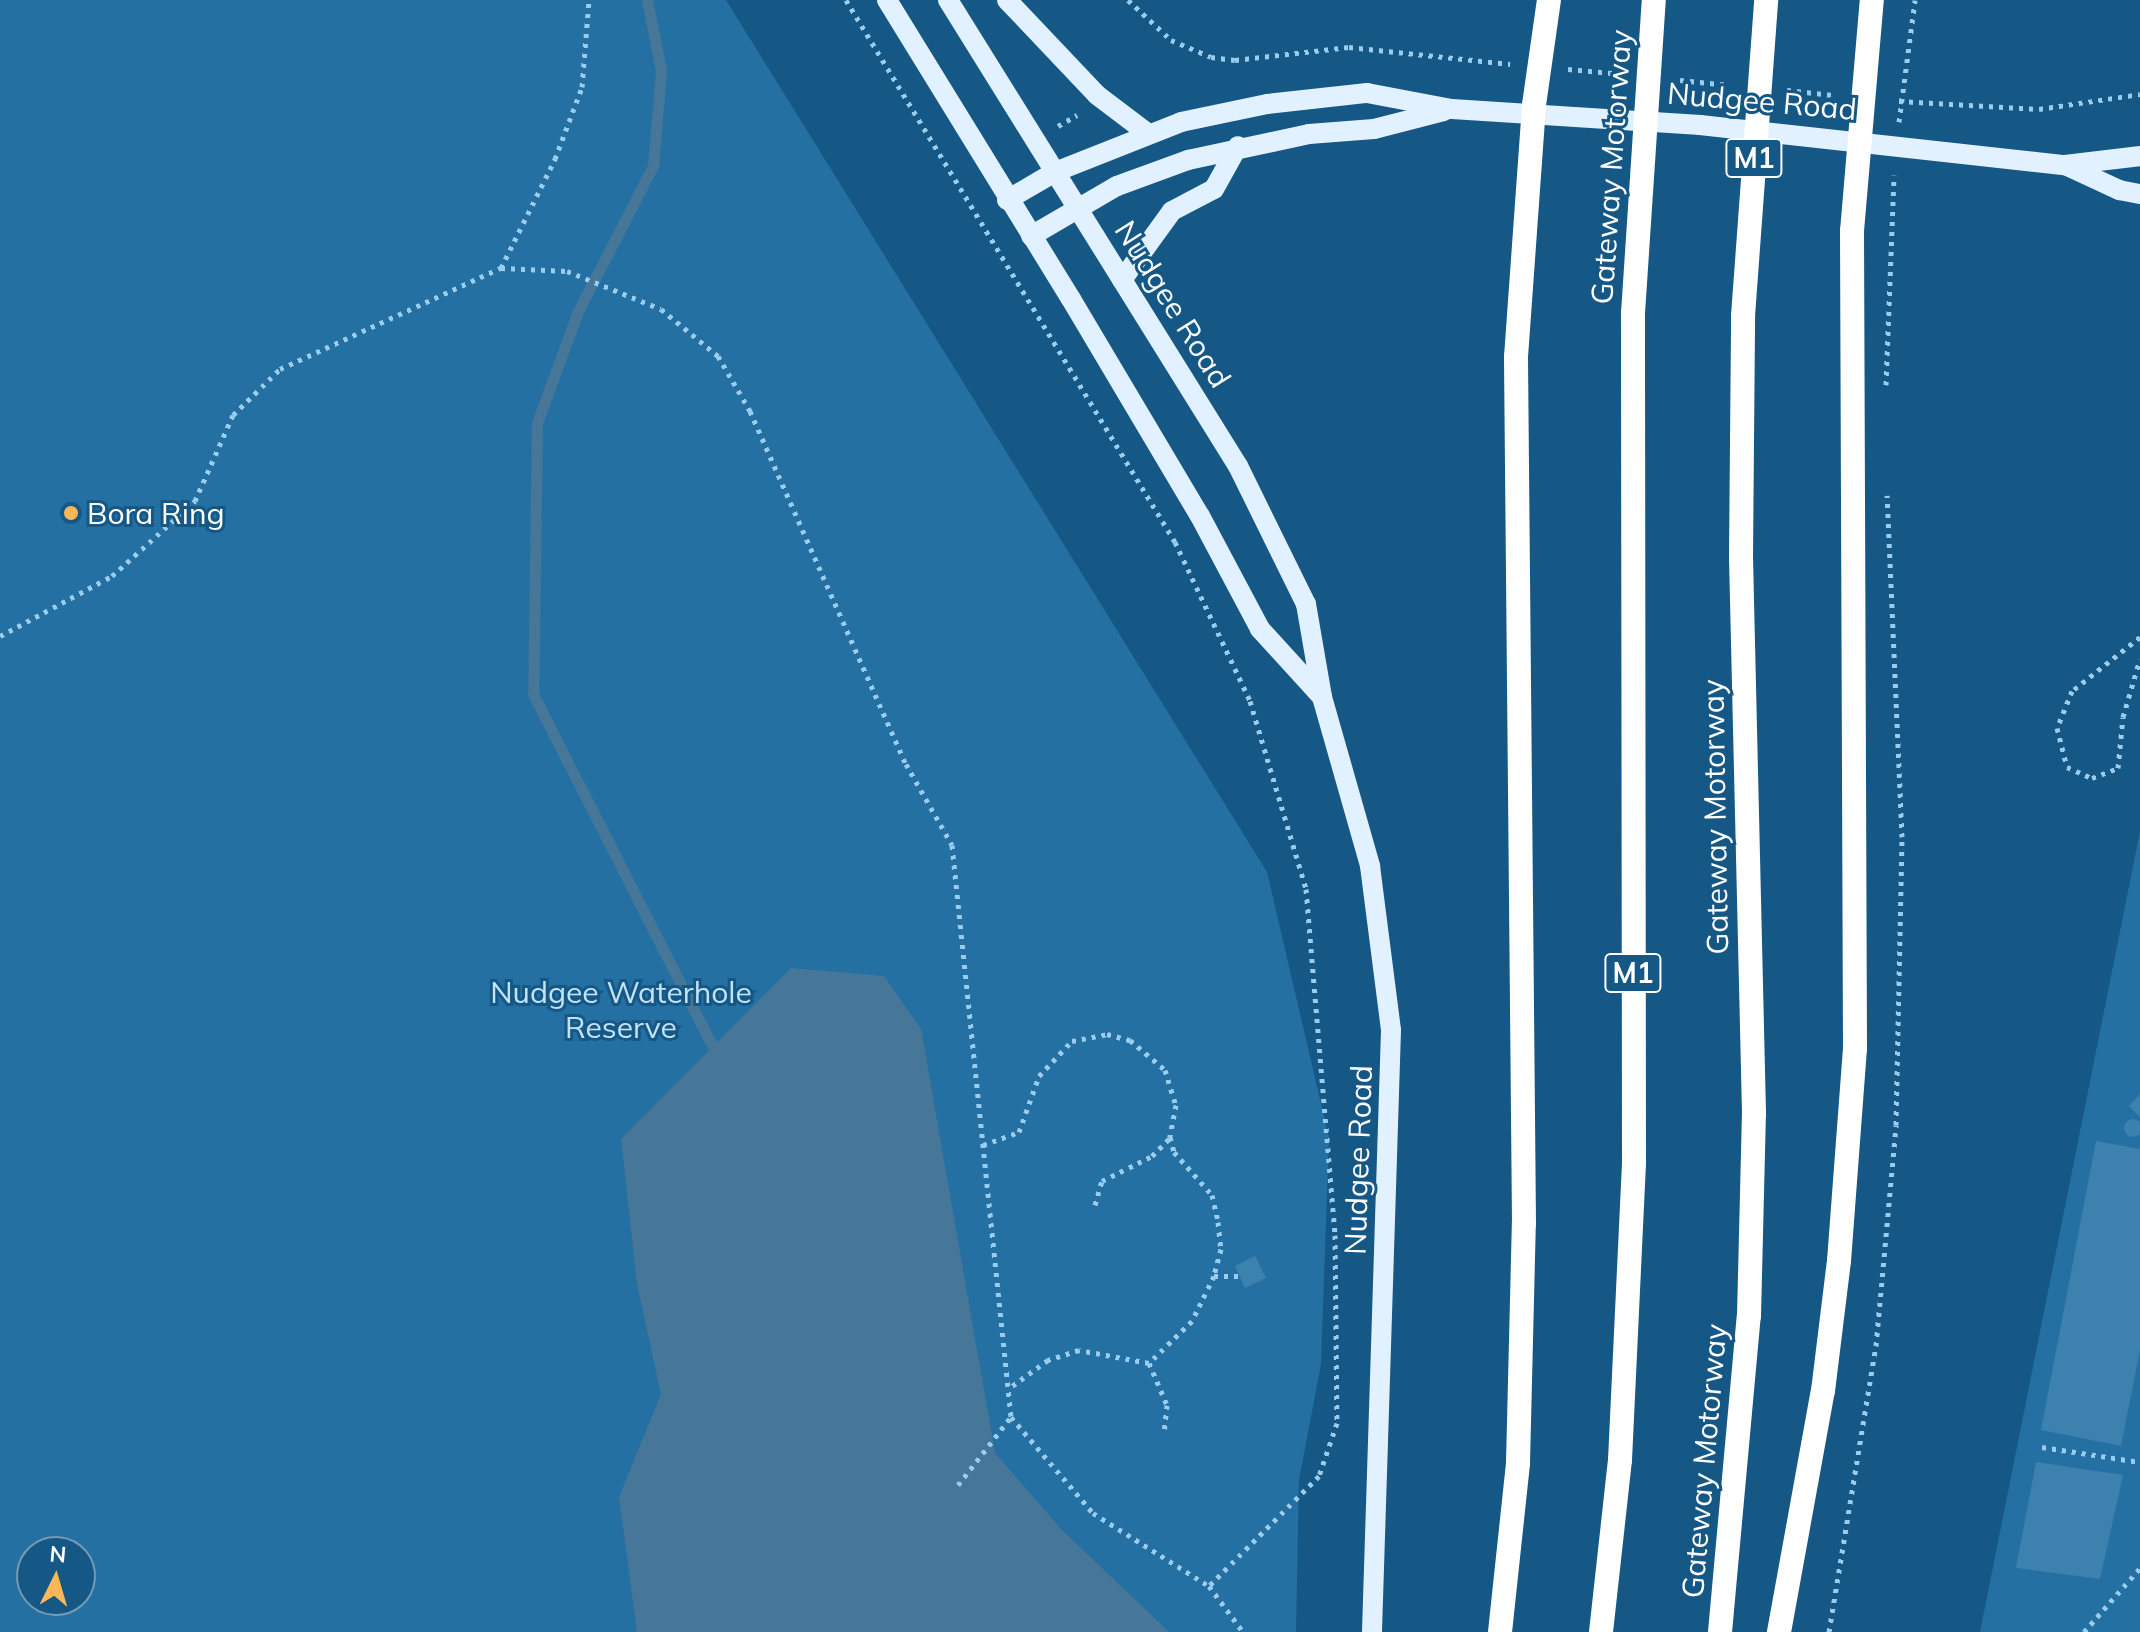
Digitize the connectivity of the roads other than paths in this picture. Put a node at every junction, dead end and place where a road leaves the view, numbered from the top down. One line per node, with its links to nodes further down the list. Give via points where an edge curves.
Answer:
1 (887, 0): 15 (main road)
2 (948, 0): 13 (main road)
3 (1007, 0): 9 (main road, via 1097,95)
4 (1549, 0): 21 (highway, via 1534,105 1516,357 1524,1223 1518,1463)
5 (1654, 0): 22 (highway, Gateway Motorway / M1, via 1633,313 1634,1163 1620,1460)
6 (1766, 0): 23 (highway, Gateway Motorway / M1, via 1743,346 1741,557 1754,1113 1749,1316)
7 (1872, 0): 24 (highway, via 1852,231 1855,1048 1823,1391)
8 (1452, 109): 9 (main road, Nudgee Road, via 1367,93 1323,96 1226,112); 10 (main road, Nudgee Road, via 1374,129); 12 (main road, Nudgee Road, via 1614,117)
9 (1147, 133): 13 (main road, Nudgee Road)
10 (1238, 146): 16 (main road, Nudgee Road, via 1153,172); 18 (main road, via 1214,189 1172,211)
11 (2140, 156): 12 (main road, Nudgee Road)
12 (2065, 165): 14 (main road, Nudgee Road)
13 (1055, 172): 15 (main road, Nudgee Road); 16 (main road, Nudgee Road)
14 (2140, 194)
15 (1007, 200): 17 (main road, Nudgee Road)
16 (1078, 207): 17 (main road, Nudgee Road); 18 (main road, Nudgee Road)
17 (1031, 236): 19 (main road, Nudgee Road, via 1200,516 1260,629)
18 (1122, 280): 19 (main road, Nudgee Road, via 1269,525 1306,604)
19 (1322, 697): 20 (main road, Nudgee Road, via 1370,866 1391,1030)
20 (1372, 1632)
21 (1500, 1632)
22 (1601, 1632)
23 (1720, 1632)
24 (1779, 1632)

